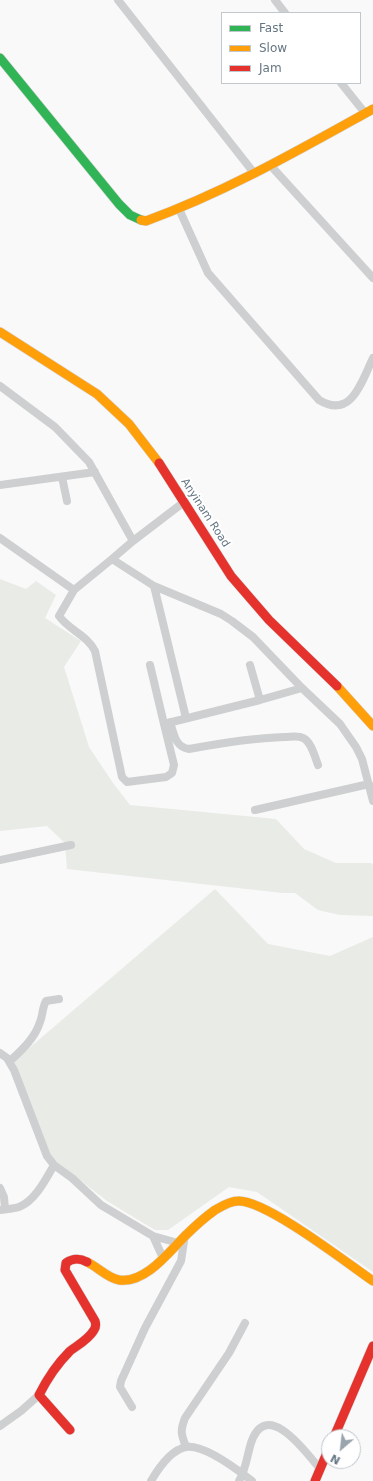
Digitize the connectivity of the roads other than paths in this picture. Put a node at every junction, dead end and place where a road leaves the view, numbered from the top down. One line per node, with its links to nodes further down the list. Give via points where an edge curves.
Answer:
1 (118, 0): 8 (street)
2 (275, 0): 3 (street)
3 (284, 12)
4 (0, 58): 9 (street, via 118,204 130,215 146,221)
5 (342, 84): 6 (street)
6 (369, 111): 7 (street)
7 (271, 166): 8 (street); 10 (street)
8 (254, 173): 9 (street)
9 (180, 209): 12 (street, via 208,273 319,400 332,405 343,405 350,400 356,394)
10 (373, 278)
11 (0, 332): 18 (street, Anyinam Road, via 97,394 129,424)
12 (373, 358)
13 (0, 386): 14 (street, via 55,427 89,462)
14 (95, 472): 15 (street); 20 (street)
15 (62, 477): 16 (street); 17 (street)
16 (0, 486)
17 (67, 501)
18 (184, 502): 20 (street); 30 (street, Anyinam Road, via 231,576 269,620 337,686)
19 (0, 538): 23 (street)
20 (133, 540): 21 (street)
21 (112, 559): 22 (street); 23 (street)
22 (154, 586): 26 (street, via 232,620 254,637); 28 (street)
23 (74, 590): 29 (street, via 59,616 85,637 95,651 122,777 125,781 131,783 166,777 172,773 174,765)
24 (150, 665): 29 (street)
25 (250, 665): 27 (street)
26 (302, 688): 27 (street); 32 (street, via 340,724 362,759)
27 (260, 700): 28 (street)
28 (186, 718): 29 (street)
29 (167, 723): 31 (street, via 177,744 189,749 268,737 304,738 308,741)
30 (373, 726)
31 (318, 765)
32 (369, 784): 33 (street); 34 (street)
33 (373, 801)
34 (255, 810)
35 (71, 846): 36 (street)
36 (0, 860)
37 (59, 999): 39 (street, via 48,1000 45,1003 36,1031)
38 (0, 1053): 39 (street)
39 (10, 1062): 40 (street)
40 (54, 1165): 42 (street, via 27,1202 18,1207); 43 (street, via 101,1205)
41 (0, 1188): 42 (street, via 4,1197)
42 (3, 1209)
43 (153, 1236): 45 (street); 46 (street)
44 (185, 1236): 45 (street); 47 (street, via 215,1212 233,1202 244,1202 286,1222); 51 (street, via 181,1261 145,1328 121,1381 120,1387)
45 (178, 1243): 46 (street)
46 (163, 1258): 50 (street, via 138,1276 123,1280 113,1278 88,1262 73,1259 68,1261 66,1273 95,1321 96,1327 71,1350 50,1376)
47 (373, 1280)
48 (245, 1323): 55 (street, via 185,1418 181,1434)
49 (373, 1346): 53 (street)
50 (39, 1395): 52 (street); 54 (street)
51 (132, 1407)
52 (0, 1426)
53 (337, 1429)
54 (70, 1430)
55 (186, 1447): 57 (street, via 212,1454); 58 (street, via 162,1463)
56 (320, 1469): 57 (street, via 286,1432 268,1425 254,1435); 60 (street)
57 (241, 1478): 59 (street)
58 (151, 1481)
59 (252, 1481)
60 (315, 1481)

